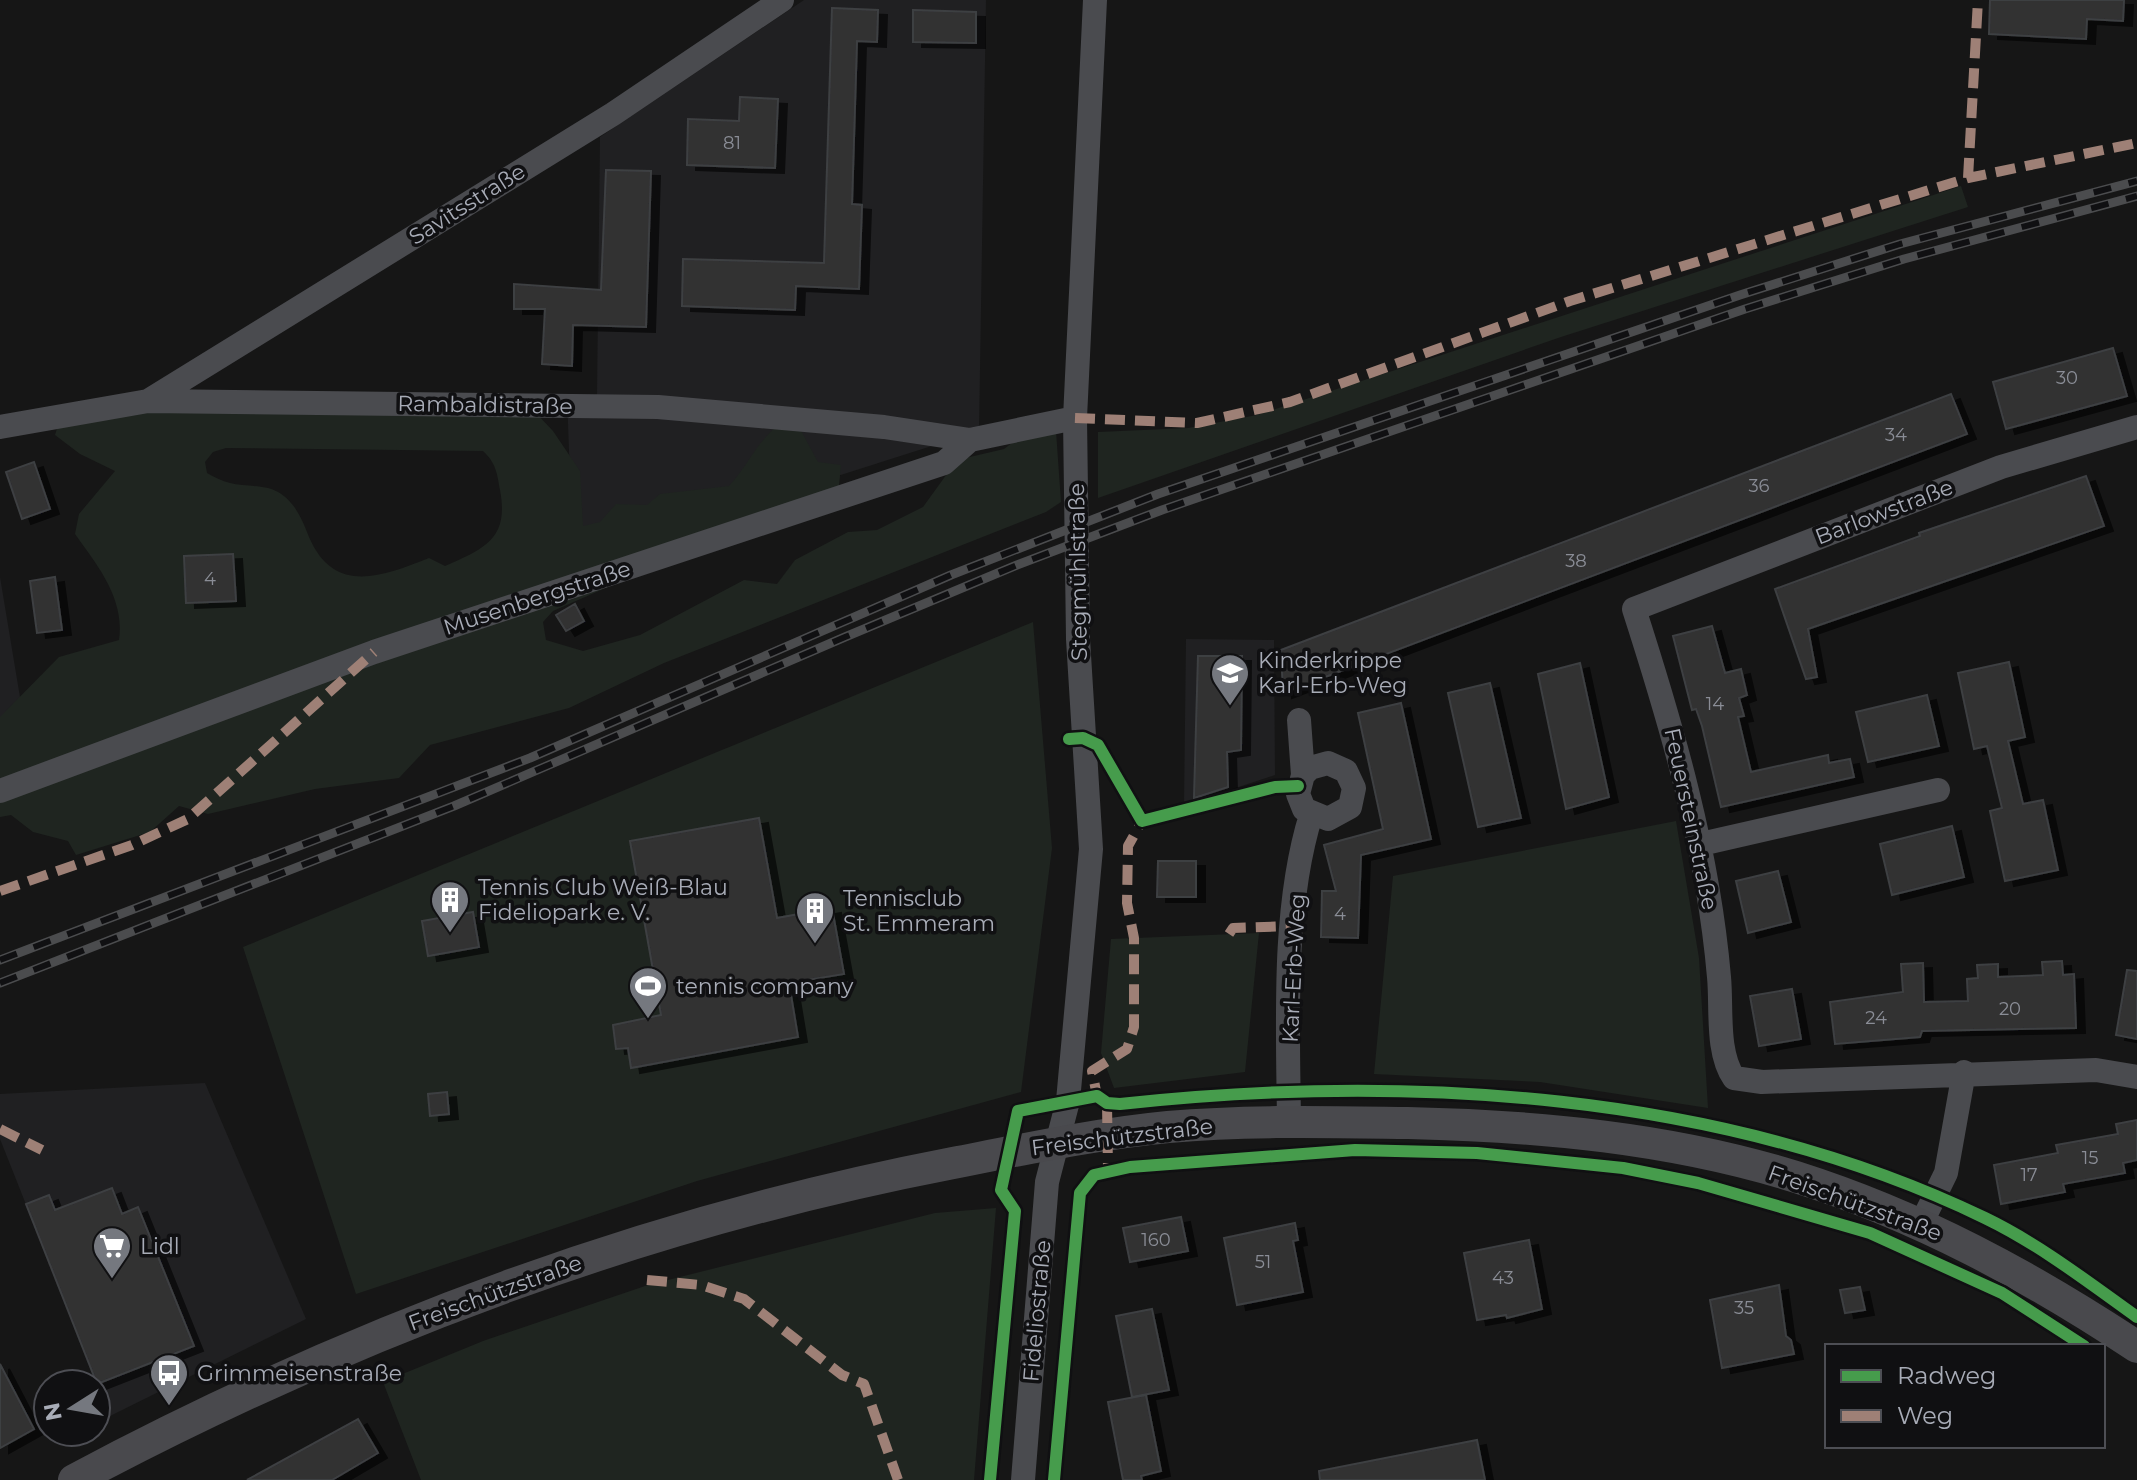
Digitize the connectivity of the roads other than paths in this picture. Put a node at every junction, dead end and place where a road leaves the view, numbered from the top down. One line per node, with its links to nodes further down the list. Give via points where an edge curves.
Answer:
1 (782, 0): 3 (street, Savitsstraße, via 613,114)
2 (1095, 0): 4 (street, Stegmühlstraße)
3 (148, 401): 5 (street, Rambaldistraße); 7 (street, Rambaldistraße, via 658,407)
4 (1075, 418): 7 (street, Musenbergstraße); 18 (street, Stegmühlstraße, via 1078,639 1091,849 1068,1101)
5 (0, 427)
6 (2137, 427): 8 (street, Barlowstraße, via 2001,467)
7 (970, 440): 12 (street, Musenbergstraße, via 944,463 374,652)
8 (1634, 609): 14 (street, Feuersteinstraße)
9 (1299, 720): 10 (street, Karl-Erb-Weg)
10 (1303, 775): 13 (street, Karl-Erb-Weg, via 1298,794); 13 (street, via 1328,763 1346,771 1354,788 1344,813 1328,819)
11 (1938, 790): 14 (street)
12 (0, 791)
13 (1311, 815): 17 (street, Karl-Erb-Weg, via 1292,926)
14 (1701, 844): 15 (street, Feuersteinstraße, via 1716,934 1724,1058 1734,1078 1762,1082)
15 (1964, 1072): 16 (street, via 2096,1070); 19 (street, via 1946,1173)
16 (2137, 1077)
17 (1289, 1122): 18 (main road, Freischützstraße, via 1166,1128); 19 (main road, Freischützstraße, via 1478,1125 1625,1140 1795,1177)
18 (1057, 1142): 21 (main road, Freischützstraße, via 806,1195 536,1276 233,1399); 22 (street, Fideliostraße, via 1047,1182)
19 (1921, 1224): 20 (main road, Freischützstraße, via 2017,1271)
20 (2137, 1347)
21 (74, 1480)
22 (1023, 1480)

